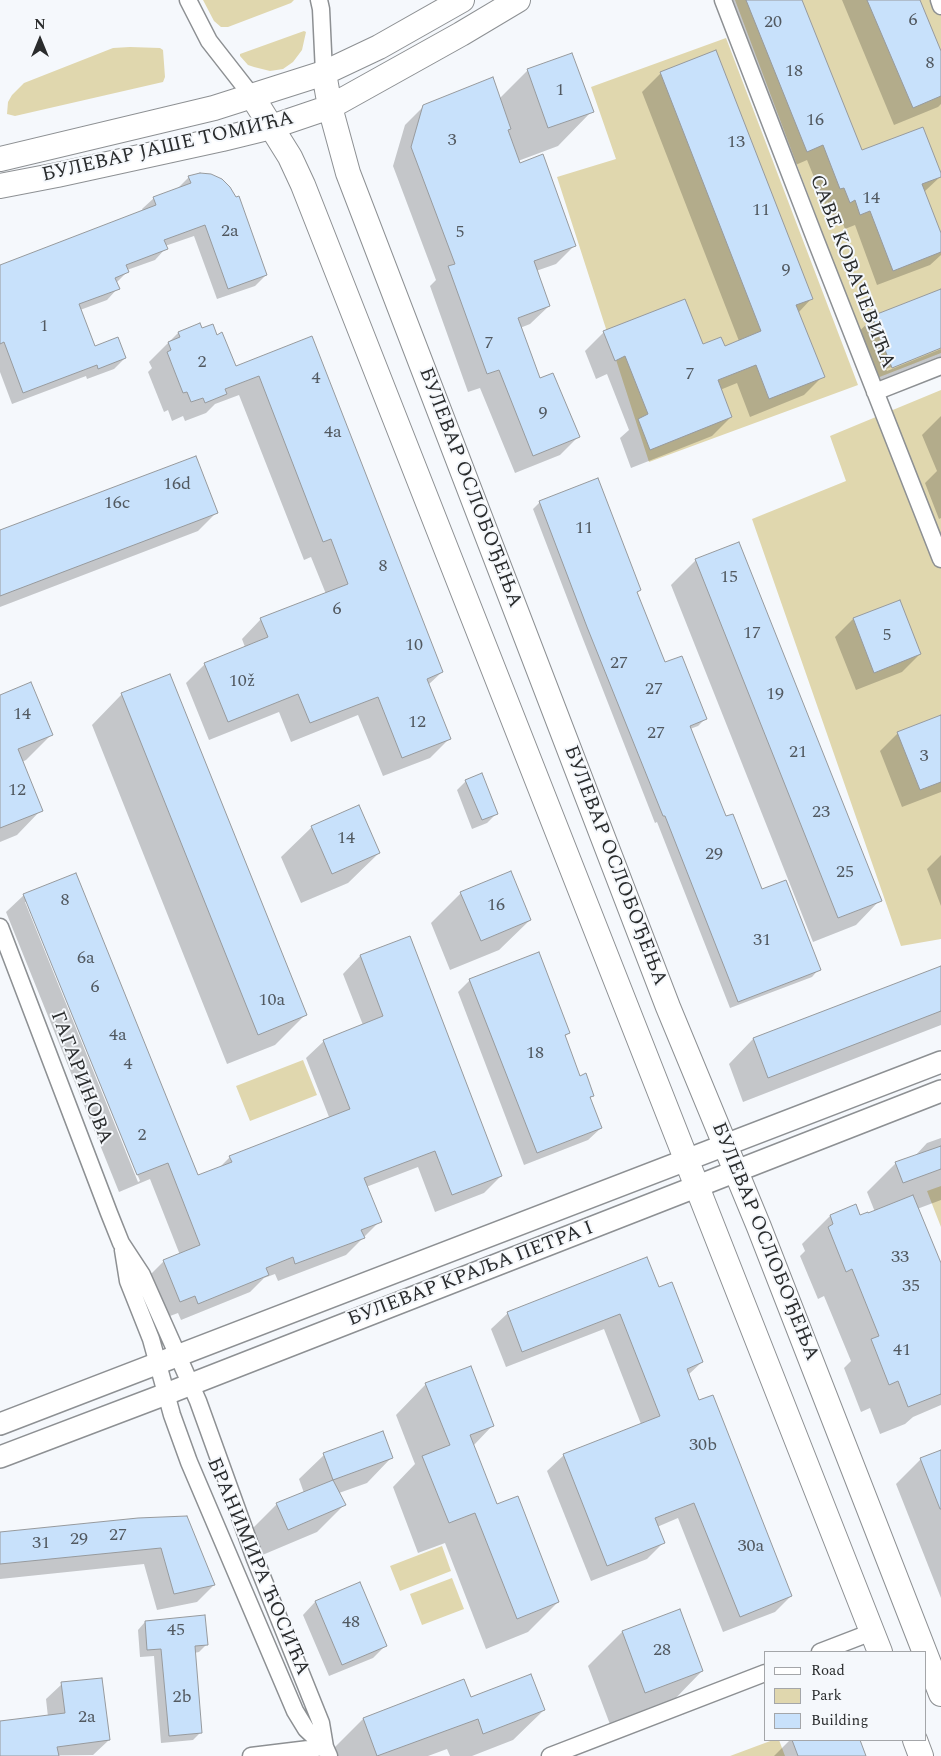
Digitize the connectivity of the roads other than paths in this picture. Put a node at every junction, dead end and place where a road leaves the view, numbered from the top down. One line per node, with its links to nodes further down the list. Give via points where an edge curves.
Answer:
1 (188, 0): 9 (street, via 209,41)
2 (319, 0): 8 (street)
3 (462, 0): 8 (main road, БУЛЕВАР ЈАШЕ ТОМИЋА)
4 (518, 0): 10 (main road, БУЛЕВАР ЈАШЕ ТОМИЋА)
5 (723, 0): 15 (street, САВЕ КОВАЧЕВИЋА)
6 (939, 0): 7 (street)
7 (941, 6)
8 (324, 73): 9 (main road, БУЛЕВАР ЈАШЕ ТОМИЋА); 10 (main road, БУЛЕВАР ОСЛОБОЂЕЊА)
9 (252, 96): 11 (main road, БУЛЕВАР ОСЛОБОЂЕЊА); 12 (main road, БУЛЕВАР ЈАШЕ ТОМИЋА, via 197,113)
10 (330, 106): 11 (main road, БУЛЕВАР ЈАШЕ ТОМИЋА); 20 (main road, БУЛЕВАР ОСЛОБОЂЕЊА, via 348,173)
11 (271, 128): 13 (main road, БУЛЕВАР ЈАШЕ ТОМИЋА); 21 (main road, БУЛЕВАР ОСЛОБОЂЕЊА, via 303,185)
12 (0, 159)
13 (0, 186)
14 (941, 366): 15 (street)
15 (875, 392): 16 (street, САВЕ КОВАЧЕВИЋА)
16 (941, 559)
17 (0, 927): 24 (street, ГАГАРИНОВА)
18 (941, 1062): 20 (street, БУЛЕВАР КРАЉА ПЕТРА I)
19 (941, 1091): 22 (street, БУЛЕВАР КРАЉА ПЕТРА I)
20 (725, 1145): 21 (street, БУЛЕВАР КРАЉА ПЕТРА I); 22 (main road, БУЛЕВАР ОСЛОБОЂЕЊА)
21 (686, 1160): 23 (main road, БУЛЕВАР ОСЛОБОЂЕЊА); 25 (street, БУЛЕВАР КРАЉА ПЕТРА I)
22 (736, 1171): 23 (street, БУЛЕВАР КРАЉА ПЕТРА I); 33 (main road, БУЛЕВАР ОСЛОБОЂЕЊА)
23 (696, 1187): 27 (street, БУЛЕВАР КРАЉА ПЕТРА I); 31 (main road, БУЛЕВАР ОСЛОБОЂЕЊА)
24 (121, 1243): 25 (street, ГАГАРИНОВА, via 142,1275); 26 (street, ГАГАРИНОВА, via 128,1281)
25 (179, 1356): 26 (street, БУЛЕВАР КРАЉА ПЕТРА I); 27 (street, ГАГАРИНОВА)
26 (158, 1364): 28 (street, ГАГАРИНОВА); 29 (street, БУЛЕВАР КРАЉА ПЕТРА I)
27 (191, 1384): 28 (street, БУЛЕВАР КРАЉА ПЕТРА I); 38 (street, БРАНИМИРА ЋОСИЋА, via 255,1559 321,1722)
28 (166, 1394): 30 (street, БУЛЕВАР КРАЉА ПЕТРА I); 38 (street, БРАНИМИРА ЋОСИЋА, via 189,1462 295,1711 306,1729)
29 (0, 1424)
30 (0, 1457)
31 (876, 1642): 32 (street)
32 (826, 1651)
33 (924, 1651)
34 (926, 1656): 36 (main road, БУЛЕВАР ОСЛОБОЂЕЊА)
35 (764, 1674): 40 (street)
36 (941, 1694)
37 (915, 1741): 41 (main road)
38 (327, 1751): 39 (street)
39 (251, 1756)
40 (550, 1756)
41 (921, 1756)

